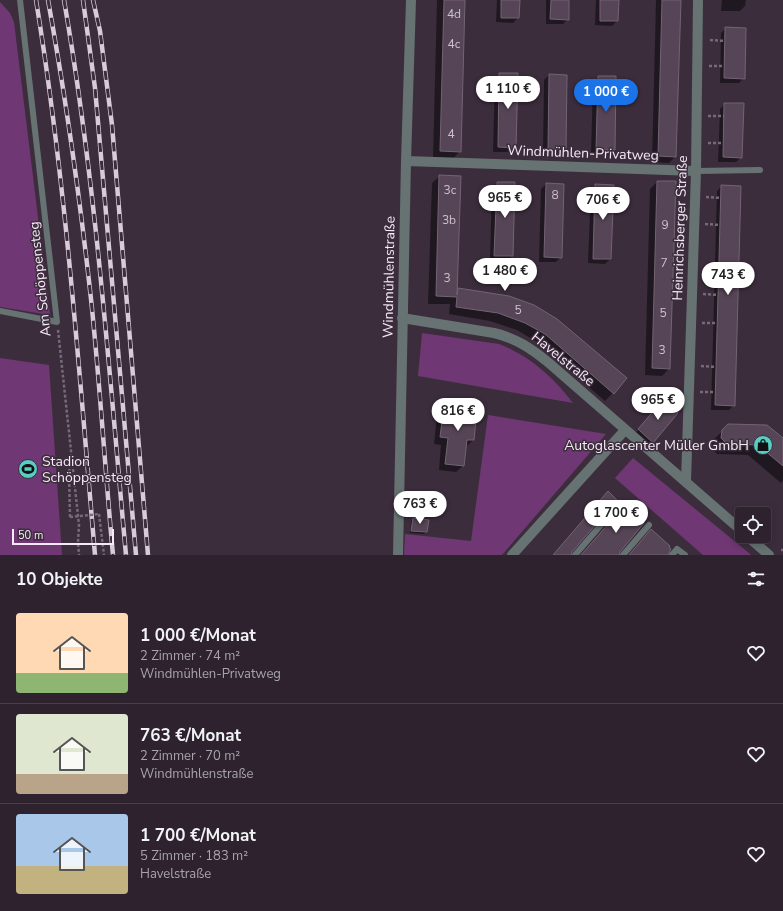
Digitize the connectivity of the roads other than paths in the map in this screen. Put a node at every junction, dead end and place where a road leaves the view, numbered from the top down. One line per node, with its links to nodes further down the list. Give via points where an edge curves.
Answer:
1 (20, 0): 7 (lane, Am Schöppensteg, via 57,322)
2 (411, 0): 4 (street, Windmühlenstraße)
3 (698, 0): 6 (street, Heinrichsberger Straße)
4 (406, 161): 6 (street, Windmühlen-Privatweg); 8 (street, Windmühlenstraße)
5 (760, 170): 6 (lane, Windmühlen-Privatweg)
6 (696, 171): 10 (street, Heinrichsberger Straße)
7 (0, 311)
8 (402, 318): 9 (street, Havelstraße, via 494,333 516,340 549,363); 15 (street, Windmühlenstraße)
9 (625, 430): 10 (street, Havelstraße); 16 (street)
10 (686, 481): 13 (street, Havelstraße)
11 (620, 504): 17 (lane)
12 (649, 525): 18 (lane)
13 (735, 525)
14 (755, 543): 21 (street)
15 (398, 555)
16 (512, 555)
17 (575, 555)
18 (623, 555)
19 (672, 555): 20 (lane, via 677,549)
20 (685, 555)
21 (769, 555)

